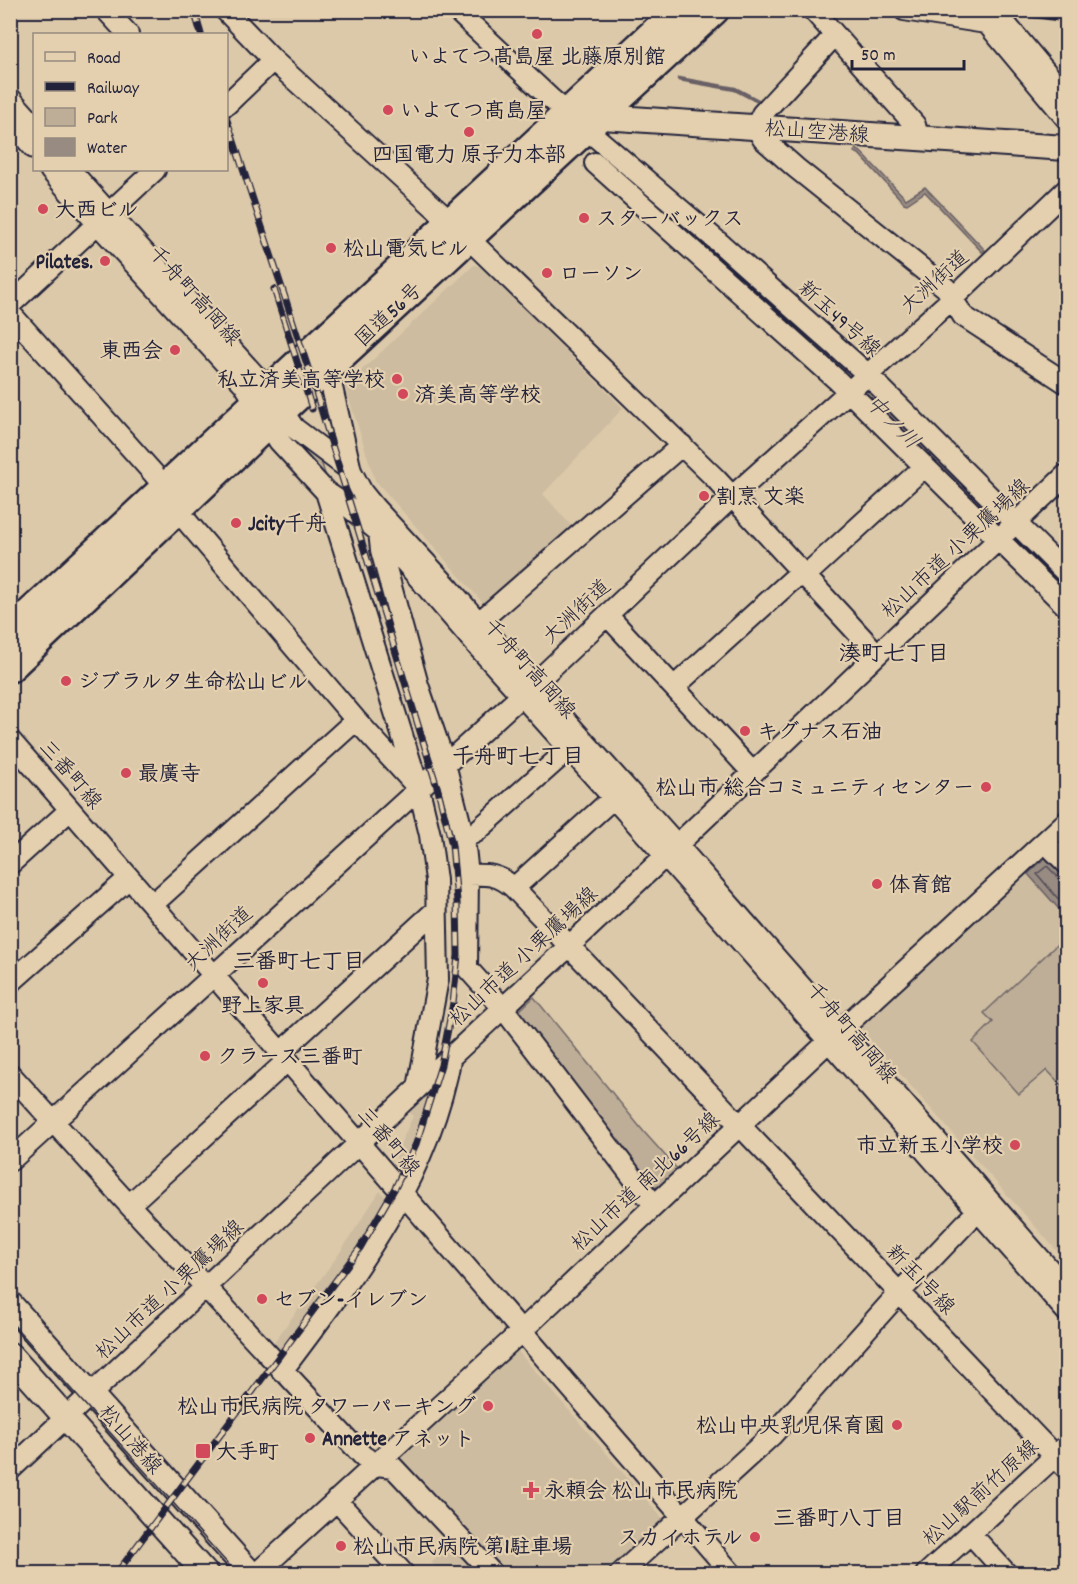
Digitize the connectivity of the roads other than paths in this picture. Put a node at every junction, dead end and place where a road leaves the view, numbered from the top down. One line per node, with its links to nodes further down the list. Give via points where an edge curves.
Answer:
1 (106, 10): 9 (street)
2 (225, 10): 11 (street)
3 (456, 10): 17 (street, 新玉49号線)
4 (715, 10): 17 (highway, 国道56号)
5 (813, 10): 10 (street)
6 (904, 10): 8 (street)
7 (673, 12): 17 (highway, 国道56号)
8 (987, 16): 12 (street); 15 (street); 16 (street)
9 (127, 33)
10 (835, 35): 20 (street, via 762,114); 21 (street, via 915,125)
11 (273, 60): 14 (street); 30 (street)
12 (1066, 96)
13 (10, 98): 19 (street)
14 (228, 103)
15 (1066, 110)
16 (1066, 118)
17 (585, 120): 20 (main road, 松山空港線, via 633,118); 30 (highway, 国道56号); 35 (street, 新玉49号線, via 722,245)
18 (10, 121): 22 (street)
19 (33, 124)
20 (756, 128): 21 (main road, 松山空港線); 31 (street, via 796,168 946,288)
21 (918, 137): 23 (main road, 松山空港線)
22 (33, 147)
23 (1066, 148)
24 (595, 163): 35 (street)
25 (52, 171): 29 (street, 千舟町高岡線)
26 (71, 171): 29 (street, 千舟町高岡線)
27 (154, 171): 29 (street)
28 (1066, 190): 31 (street, 大洲街道)
29 (102, 218): 32 (street); 37 (street, 千舟町高岡線)
30 (460, 230): 34 (highway, 国道56号); 37 (highway, 国道56号); 38 (street)
31 (953, 298): 35 (street, 大洲街道); 36 (street, via 963,316)
32 (10, 305)
33 (10, 313): 44 (street)
34 (327, 370): 37 (highway, 国道56号); 40 (street)
35 (857, 383): 39 (street); 43 (street, 大洲街道); 46 (street, 新玉49号線)
36 (1066, 383)
37 (269, 408): 40 (street, 千舟町高岡線); 42 (street, 千舟町高岡線, via 279,441); 44 (highway, 国道56号)
38 (682, 445): 43 (street); 51 (street)
39 (924, 467): 46 (street); 48 (street)
40 (351, 471): 45 (street, 千舟町高岡線)
41 (1066, 476): 46 (street, 松山市道 小栗鷹場線)
42 (326, 492): 45 (street, 千舟町高岡線); 62 (street)
43 (734, 495): 48 (street); 50 (street, 大洲街道)
44 (172, 499): 52 (highway, 国道56号); 54 (highway, 国道56号); 57 (street)
45 (380, 520): 51 (street, 千舟町高岡線); 56 (street, 千舟町高岡線); 60 (street, via 381,550 418,685)
46 (1006, 533): 47 (street, 新玉49号線); 49 (street); 53 (street, 松山市道 小栗鷹場線)
47 (1066, 573)
48 (806, 575): 53 (street); 55 (street, via 792,580)
49 (1066, 606)
50 (607, 615): 55 (street); 56 (street, 大洲街道)
51 (478, 622): 56 (street, 千舟町高岡線)
52 (10, 631)
53 (877, 654): 61 (street, 松山市道 小栗鷹場線)
54 (10, 668)
55 (674, 687): 61 (street)
56 (528, 690): 59 (street, 千舟町高岡線); 60 (street, 大洲街道)
57 (356, 720): 62 (street); 74 (street)
58 (10, 740): 64 (street, 三番町線)
59 (575, 743): 63 (street, 千舟町高岡線); 66 (street, via 476,832)
60 (445, 764): 62 (street, 大洲街道); 66 (street)
61 (753, 773): 68 (street, 松山市道 小栗鷹場線)
62 (418, 789): 75 (street, via 430,835); 77 (street, 大洲街道)
63 (619, 793): 68 (street, 千舟町高岡線); 73 (street)
64 (70, 810): 70 (street); 72 (street, 三番町線)
65 (1066, 822): 67 (street, 松山市道 南北66号線)
66 (464, 838): 71 (street)
67 (1045, 842): 69 (street); 80 (street, 松山市道 南北66号線)
68 (671, 850): 76 (street, 松山市道 小栗鷹場線); 80 (street, 千舟町高岡線)
69 (1066, 863)
70 (10, 864)
71 (468, 875): 73 (street, 新玉1号線, via 491,874); 79 (street, via 467,968)
72 (129, 878): 74 (street, 三番町線); 78 (street)
73 (514, 888): 76 (street, 新玉1号線)
74 (153, 904): 77 (street, 三番町線)
75 (436, 910): 81 (street); 84 (street, via 438,979)
76 (569, 946): 79 (street, 松山市道 小栗鷹場線); 86 (street, 新玉1号線)
77 (214, 975): 81 (street, 三番町線); 85 (street, 大洲街道)
78 (10, 983)
79 (503, 1008): 82 (street, 松山市道 小栗鷹場線); 91 (street)
80 (835, 1036): 86 (street, 松山市道 南北66号線); 92 (street, 千舟町高岡線)
81 (284, 1056): 87 (street, 三番町線); 90 (street)
82 (451, 1056): 84 (street, 松山市道 小栗鷹場線); 89 (street, via 428,1138)
83 (10, 1074): 85 (street)
84 (418, 1088): 87 (street, 松山市道 小栗鷹場線)
85 (54, 1122): 88 (street, 大洲街道); 90 (street)
86 (740, 1125): 91 (street, 松山市道 南北66号線); 95 (street, 新玉1号線)
87 (360, 1144): 89 (street, 三番町線); 93 (street, 松山市道 小栗鷹場線)
88 (10, 1161)
89 (404, 1195): 98 (street, 三番町線); 100 (street, via 347,1285)
90 (129, 1205): 93 (street)
91 (654, 1205): 98 (street, 松山市道 南北66号線)
92 (982, 1205): 94 (street, 千舟町高岡線); 95 (street); 97 (street, 千舟町高岡線)
93 (205, 1288): 100 (street); 101 (street, 松山市道 小栗鷹場線)
94 (1066, 1288)
95 (900, 1292): 103 (street, 新玉1号線); 107 (street, via 772,1435)
96 (10, 1304): 101 (main road, 松山港線)
97 (1066, 1311)
98 (522, 1330): 104 (street, 松山市道 南北66号線); 107 (street, 三番町線)
99 (10, 1355): 102 (main road, 松山港線)
100 (282, 1371): 104 (street, via 363,1456)
101 (91, 1394): 102 (street, 松山市道 小栗鷹場線); 110 (main road, 松山港線)
102 (66, 1418): 105 (street, 松山市道 小栗鷹場線); 109 (main road, 松山港線)
103 (1064, 1459): 108 (street, 松山駅前竹原線)
104 (377, 1465): 106 (street, 松山市道 南北66号線); 113 (street, via 393,1467)
105 (10, 1470)
106 (336, 1500): 111 (street, 松山市道 南北66号線); 112 (street)
107 (682, 1515): 114 (street); 115 (street, 三番町線)
108 (974, 1538): 116 (street, 松山駅前竹原線); 117 (street, 松山駅前竹原線); 118 (street)
109 (206, 1574)
110 (251, 1574)
111 (256, 1574)
112 (404, 1574)
113 (493, 1574)
114 (620, 1574)
115 (732, 1574)
116 (926, 1574)
117 (944, 1574)
118 (1007, 1574)

